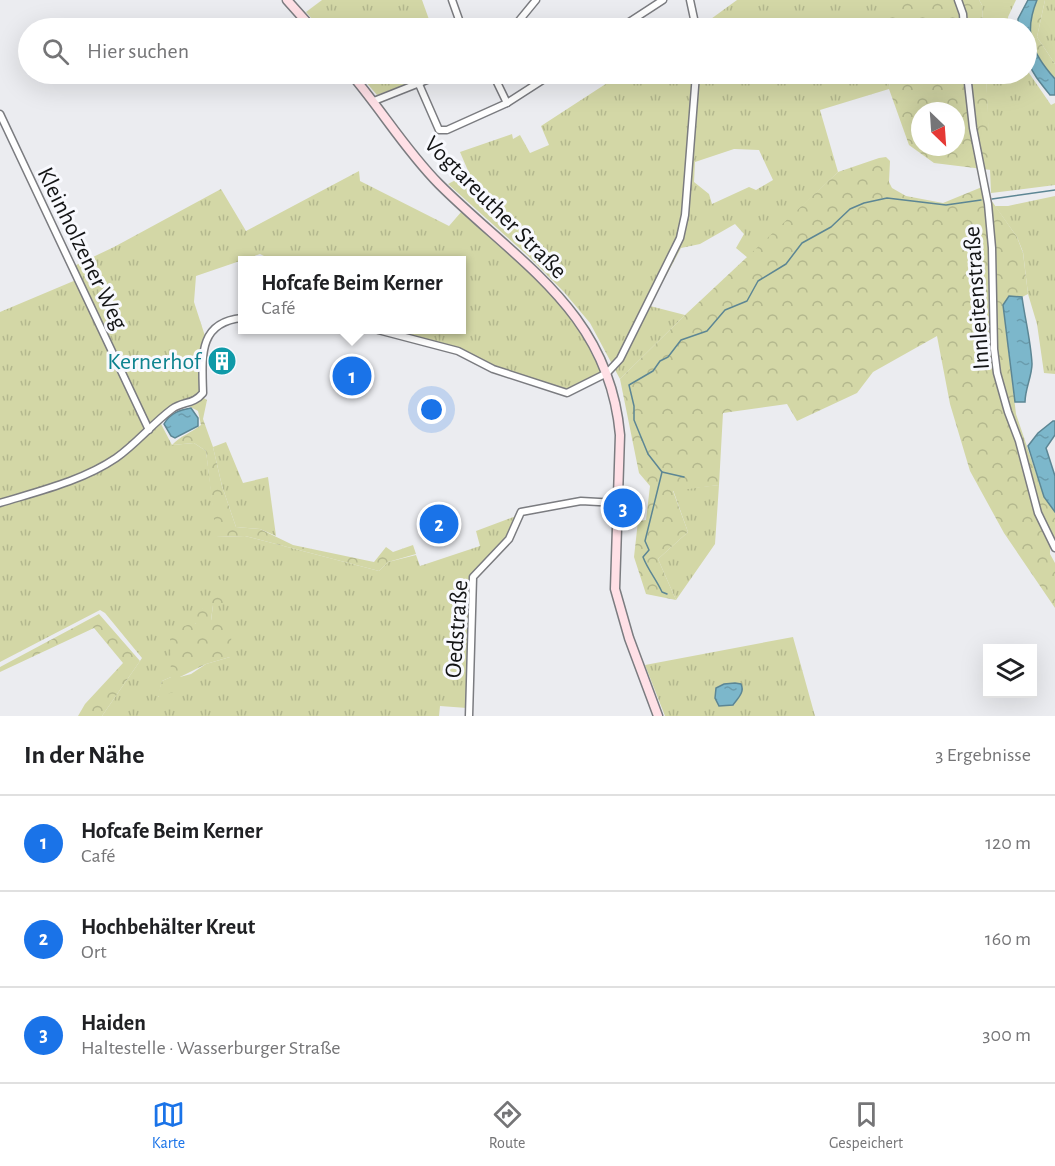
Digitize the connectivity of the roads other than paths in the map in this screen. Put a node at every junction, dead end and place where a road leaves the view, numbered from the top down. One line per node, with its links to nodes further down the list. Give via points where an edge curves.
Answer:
1 (286, 0): 7 (main road)
2 (452, 0): 8 (street)
3 (536, 0): 9 (street)
4 (663, 0): 10 (street)
5 (690, 0): 11 (street)
6 (958, 0): 12 (street)
7 (303, 18)
8 (459, 18)
9 (521, 18)
10 (635, 18)
11 (694, 18)
12 (963, 18)
13 (360, 84): 20 (main road, Vogtareuther Straße)
14 (413, 84): 20 (street)
15 (419, 84): 21 (street, via 439,130)
16 (498, 84): 21 (street)
17 (536, 84): 21 (street)
18 (695, 84): 25 (street, via 680,238 620,359)
19 (968, 84): 29 (street, Innleitenstraße, via 988,204 997,372 1038,513)
20 (374, 101): 25 (main road, Vogtareuther Straße, via 432,177 566,305 588,333)
21 (507, 103)
22 (0, 114): 26 (street, Kleinholzener Weg)
23 (238, 318): 26 (street, via 218,324 208,335 202,369 203,393 197,400 174,408)
24 (393, 334): 25 (street, via 458,351 492,369 567,393)
25 (607, 373): 28 (main road, Vogtareuther Straße, via 619,419)
26 (149, 430): 27 (street, via 98,469)
27 (0, 503)
28 (617, 503): 30 (street, Oedstraße, via 581,501 521,512 509,539 473,577); 31 (main road, Vogtareuther Straße, via 617,600)
29 (1055, 548)
30 (469, 716)
31 (658, 716)

